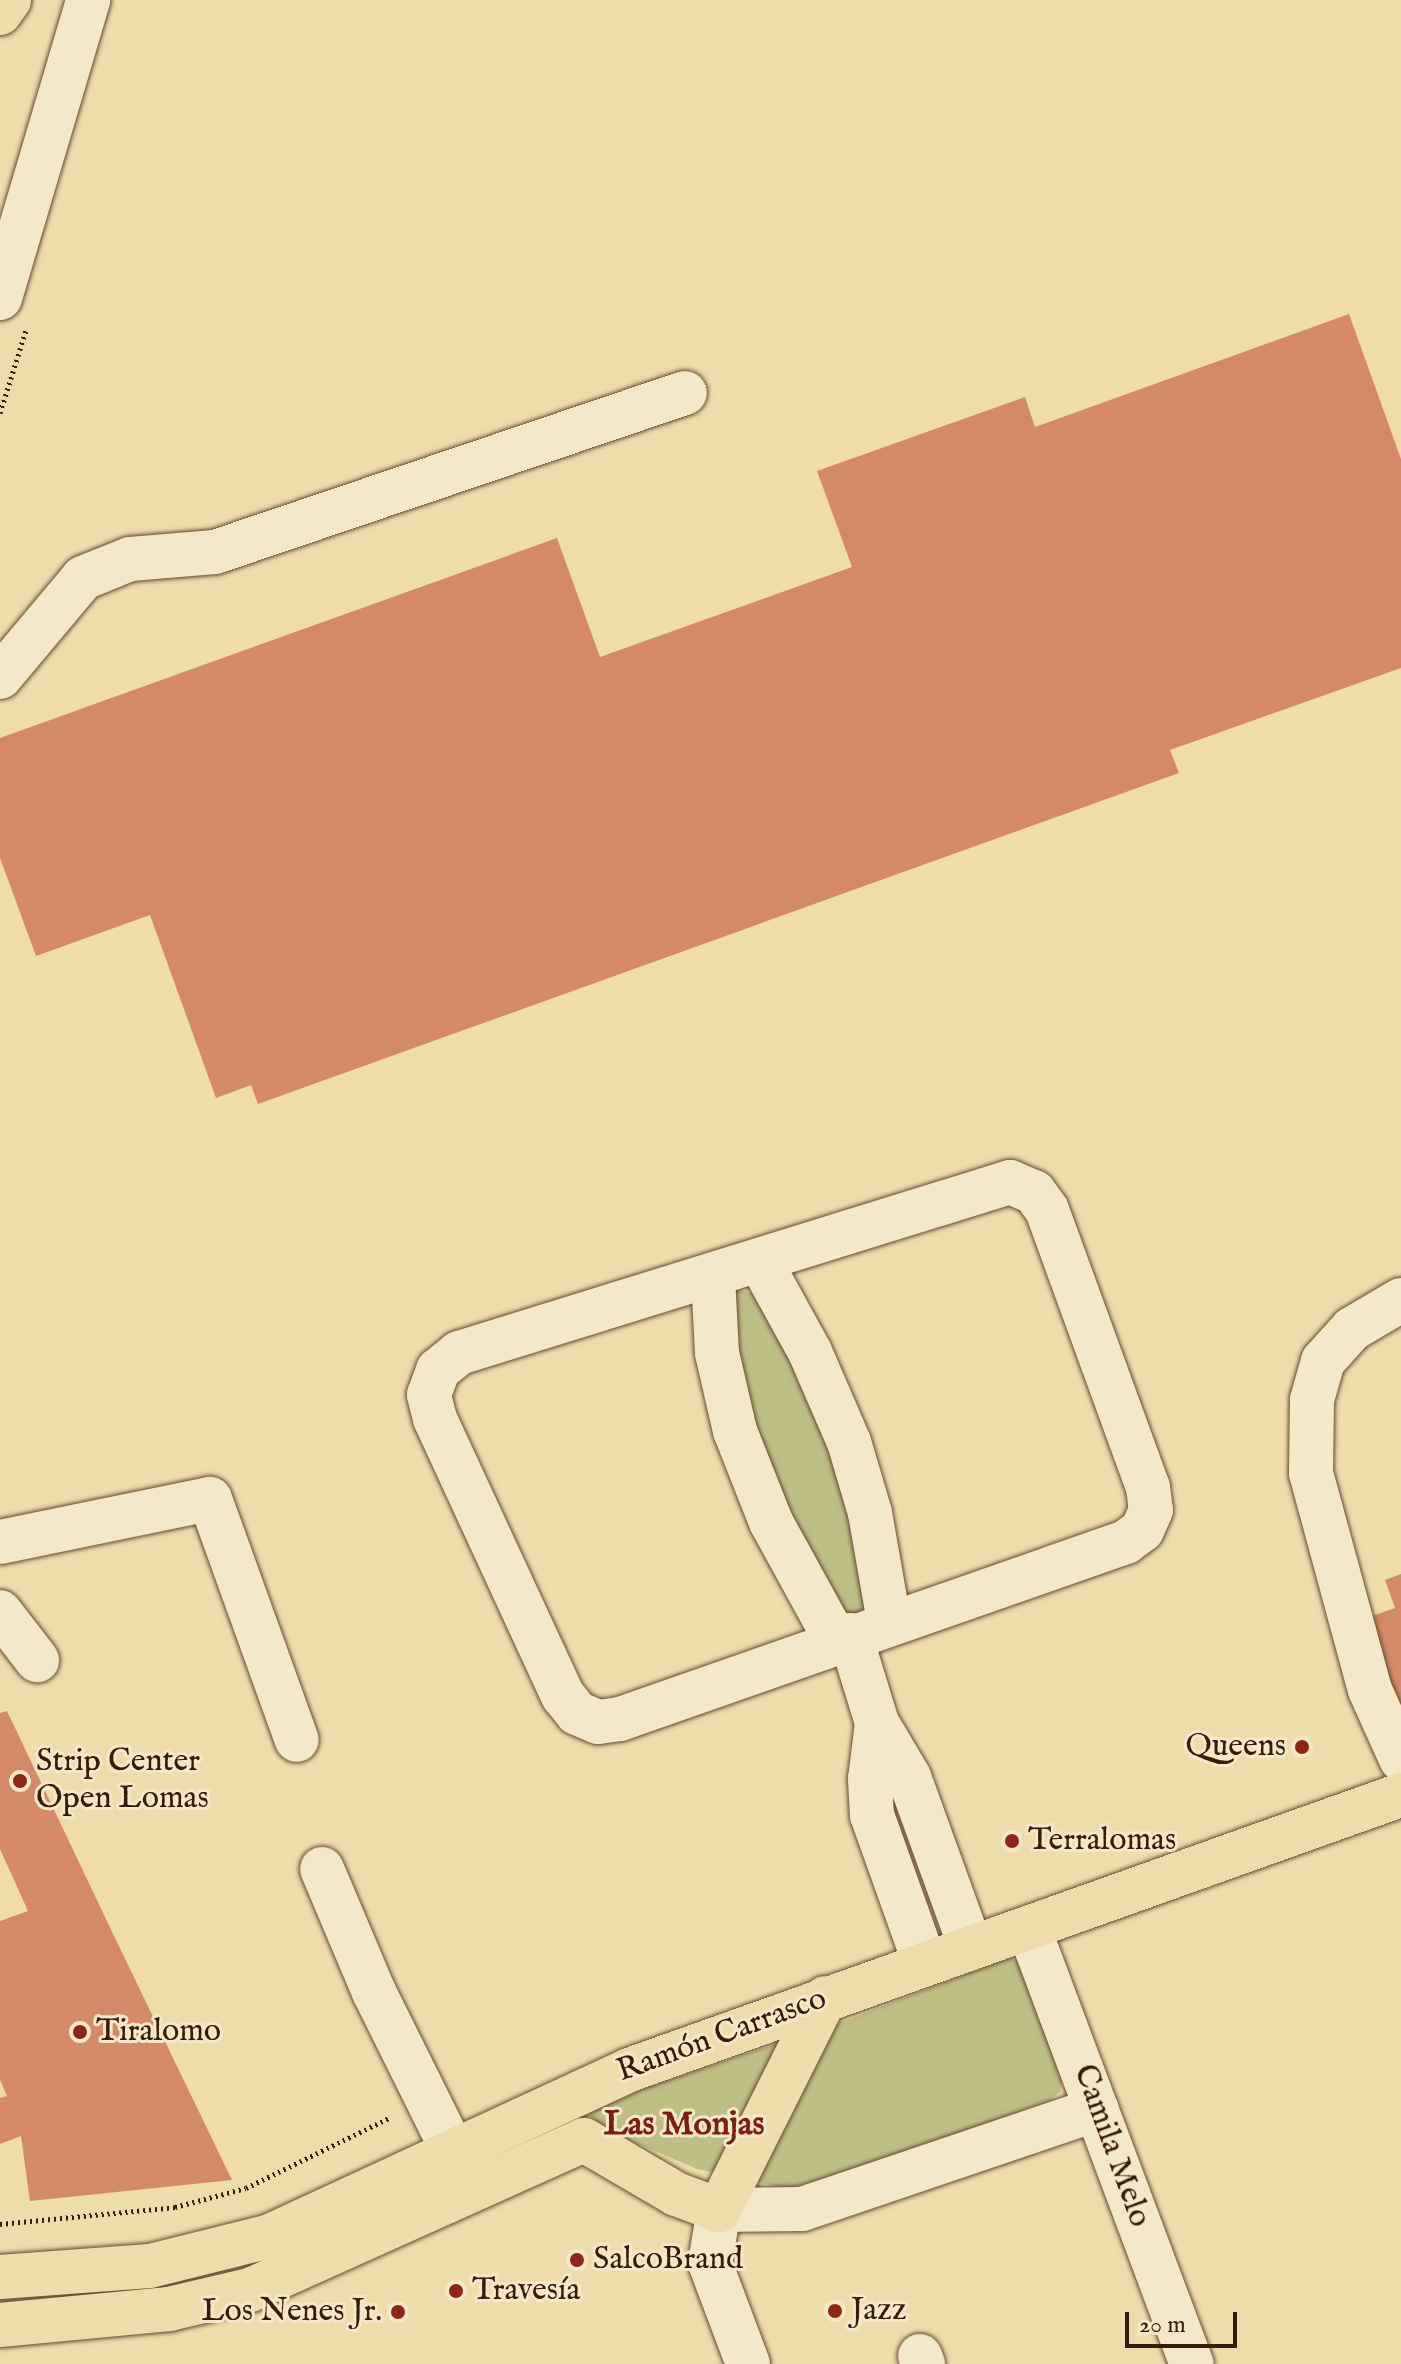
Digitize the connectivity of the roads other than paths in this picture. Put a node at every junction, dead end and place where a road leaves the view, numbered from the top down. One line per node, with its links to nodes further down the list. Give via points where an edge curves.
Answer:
1 (9, 0): 3 (main road)
2 (88, 0): 4 (street)
3 (0, 13)
4 (0, 298)
5 (685, 393): 6 (street, via 215,552 130,559 83,578)
6 (0, 677)
7 (760, 1261): 8 (street); 12 (street, via 810,1352 849,1442 870,1513); 12 (street, via 995,1184 1024,1186 1047,1210 1148,1487 1147,1522 1126,1542)
8 (713, 1277): 12 (street, via 717,1353 735,1431 771,1522); 12 (street, via 459,1353 438,1370 430,1407 563,1696 587,1719 620,1719)
9 (1401, 1300): 16 (street, via 1352,1329 1323,1361 1312,1400 1311,1473 1370,1690)
10 (0, 1542): 15 (street, via 210,1499)
11 (0, 1612): 13 (street)
12 (858, 1633): 14 (street)
13 (37, 1660)
14 (877, 1723): 20 (street, via 909,1777); 21 (street, via 872,1815)
15 (297, 1740)
16 (1401, 1759)
17 (1401, 1795): 19 (main road, Ramón Carrasco)
18 (322, 1869): 26 (street, via 374,1992)
19 (1029, 1929): 20 (main road, Ramón Carrasco); 24 (street, Camila Melo)
20 (971, 1948): 21 (main road, Ramón Carrasco)
21 (925, 1964): 22 (main road, Ramón Carrasco)
22 (825, 1998): 23 (main road, Ramón Carrasco); 27 (main road)
23 (587, 2087): 25 (main road, via 576,2110); 26 (main road, Ramón Carrasco)
24 (1097, 2109): 27 (street, via 802,2209); 31 (street, Camila Melo)
25 (584, 2140): 27 (main road, via 676,2194); 29 (main road, via 250,2290 169,2309)
26 (453, 2151): 28 (main road, Ramón Carrasco, via 306,2221 233,2248 150,2266)
27 (719, 2210): 30 (street, via 710,2263)
28 (0, 2277)
29 (0, 2325)
30 (748, 2364)
31 (1192, 2364)

